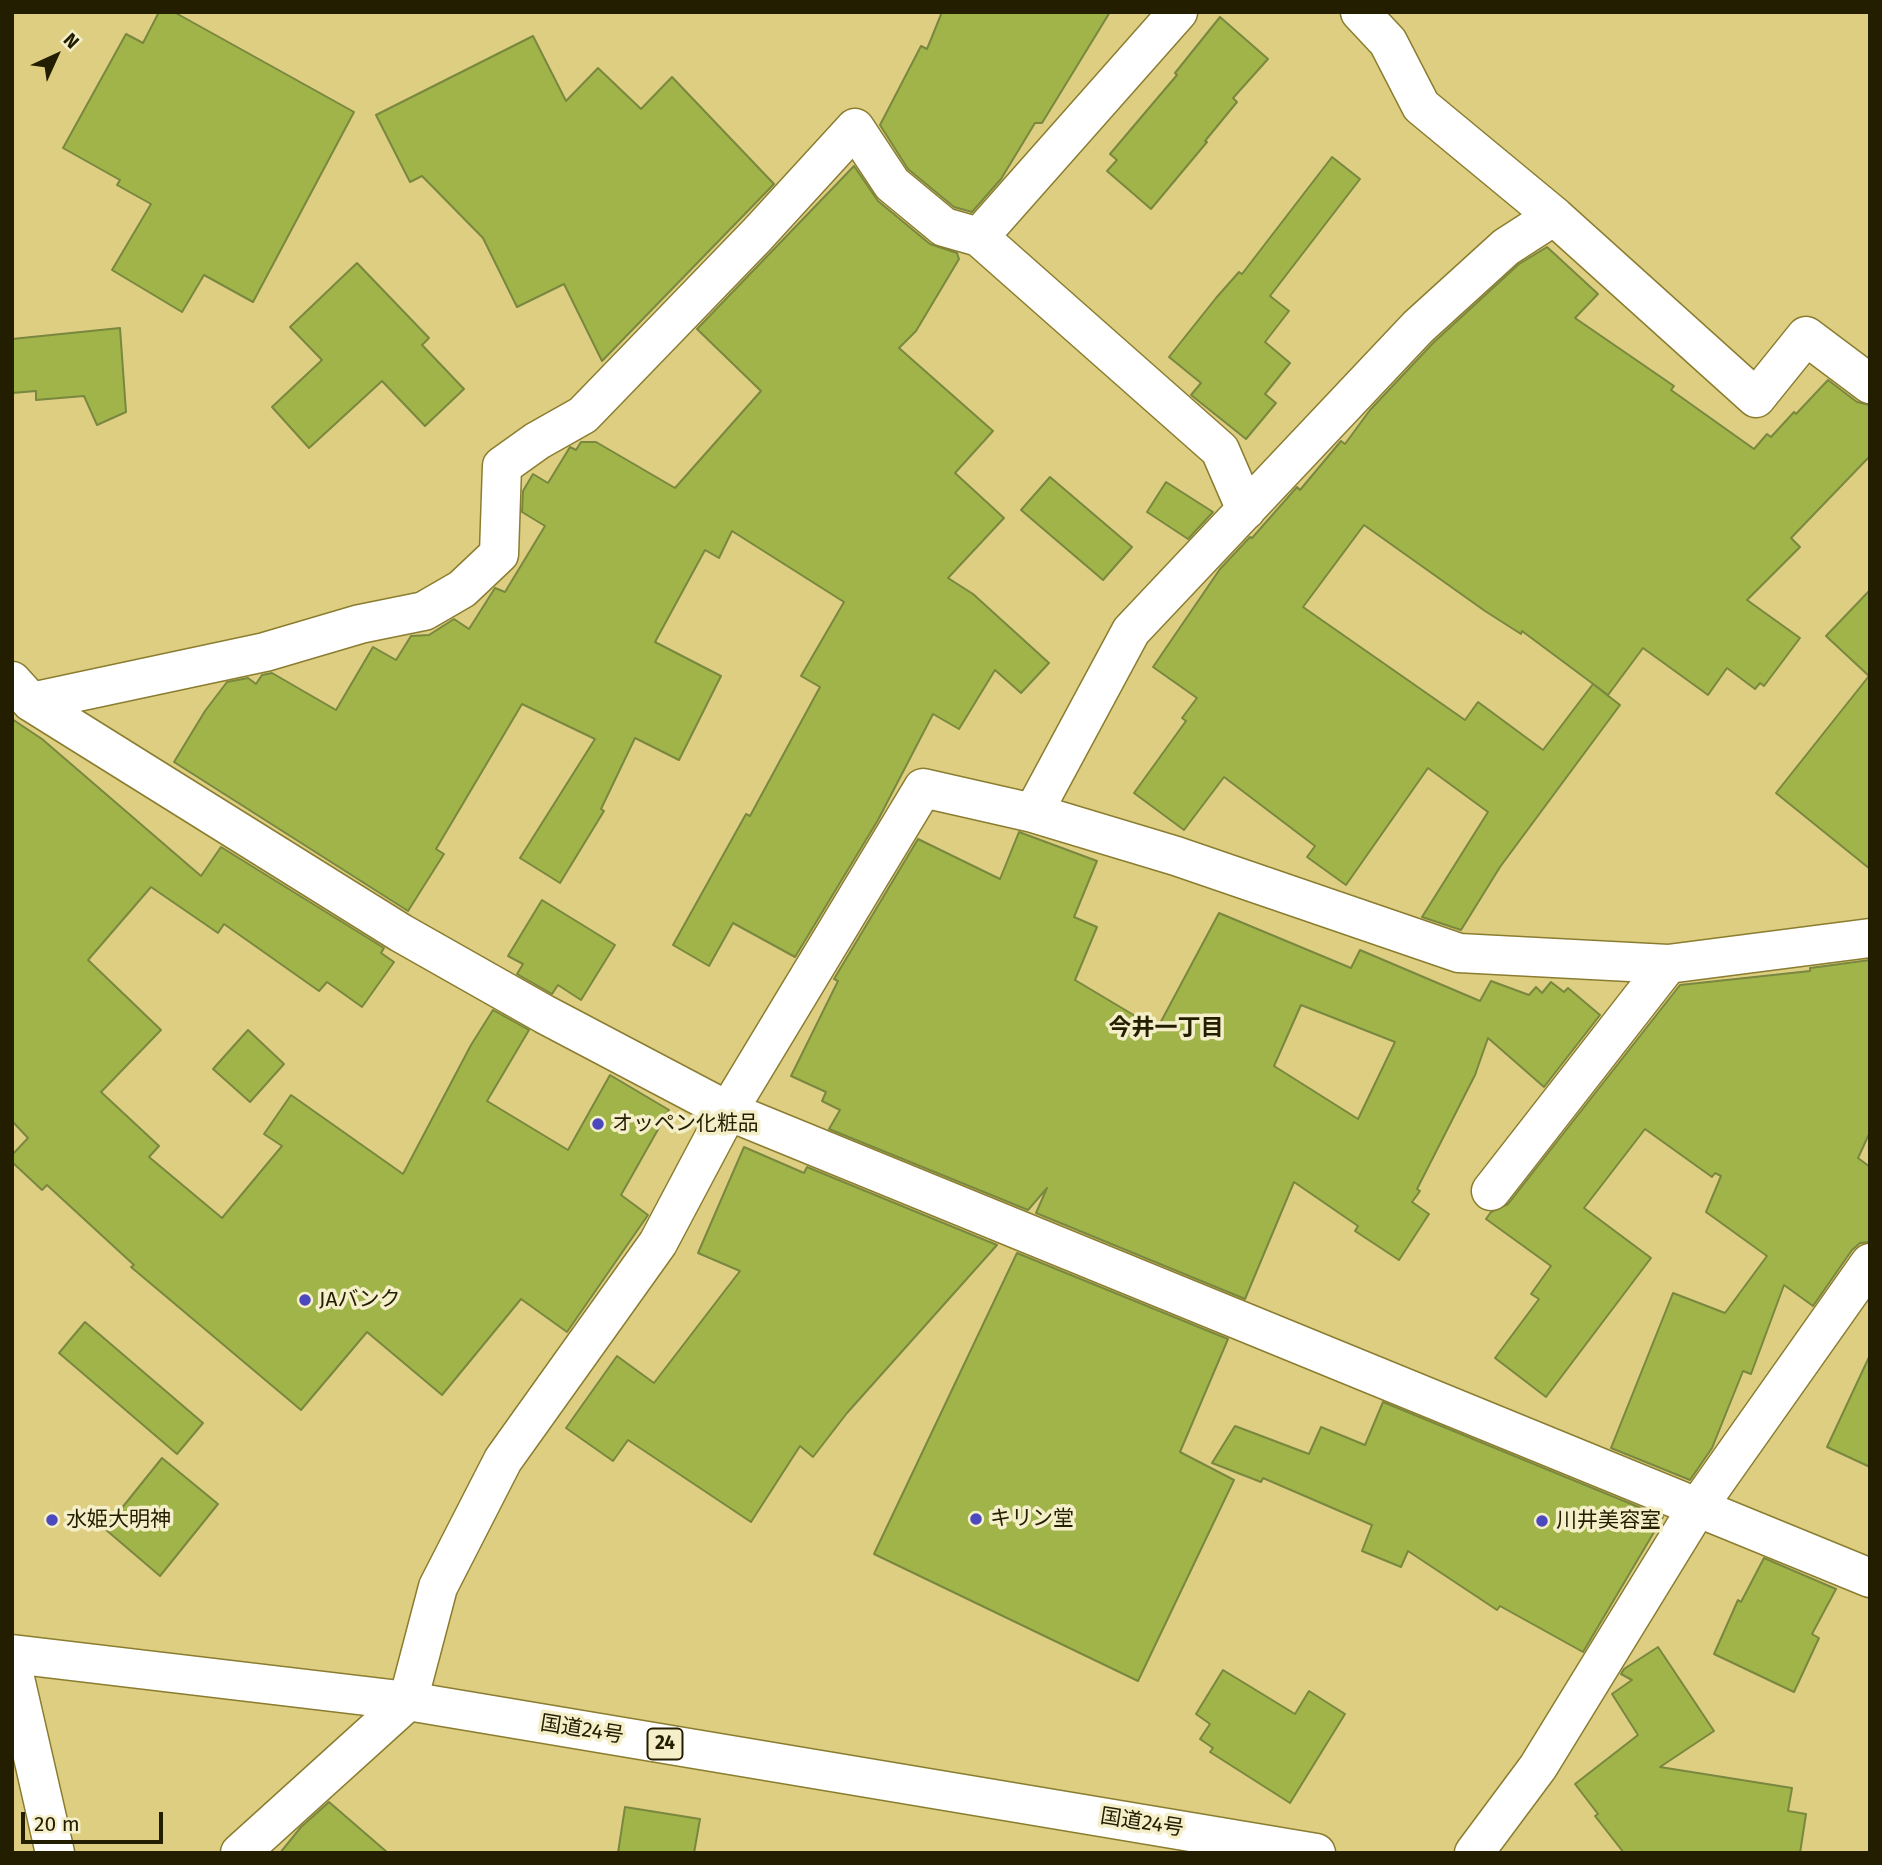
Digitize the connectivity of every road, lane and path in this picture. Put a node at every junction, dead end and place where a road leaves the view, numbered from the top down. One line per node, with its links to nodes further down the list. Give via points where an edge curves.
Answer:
1 (1178, 12): 4 (main road)
2 (1360, 12): 3 (main road, via 1388,42 1421,106)
3 (1555, 216): 5 (main road, via 1756,398 1806,336); 6 (main road, via 1506,247 1418,327)
4 (979, 237): 6 (main road, via 1220,450); 7 (main road, via 944,228 892,184 855,128 583,415 502,466 499,554 462,589 424,611 265,652)
5 (1870, 384)
6 (1245, 510): 8 (main road, via 1131,631)
7 (22, 692): 11 (main road, via 401,933)
8 (1033, 813): 10 (main road, via 1176,856 1459,953); 11 (main road, via 923,788)
9 (1870, 938): 10 (main road)
10 (1668, 964): 12 (main road)
11 (728, 1111): 14 (main road); 18 (main road, via 658,1243 503,1460 438,1587)
12 (1491, 1191)
13 (1870, 1263): 14 (main road)
14 (1697, 1508): 15 (main road); 22 (main road, via 1538,1767)
15 (1870, 1578)
16 (12, 1654): 18 (main road, 国道24号 / 24)
17 (12, 1665): 20 (main road)
18 (408, 1702): 19 (main road, 国道24号 / 24); 21 (main road)
19 (1303, 1852)
20 (55, 1853)
21 (240, 1853)
22 (1474, 1853)

